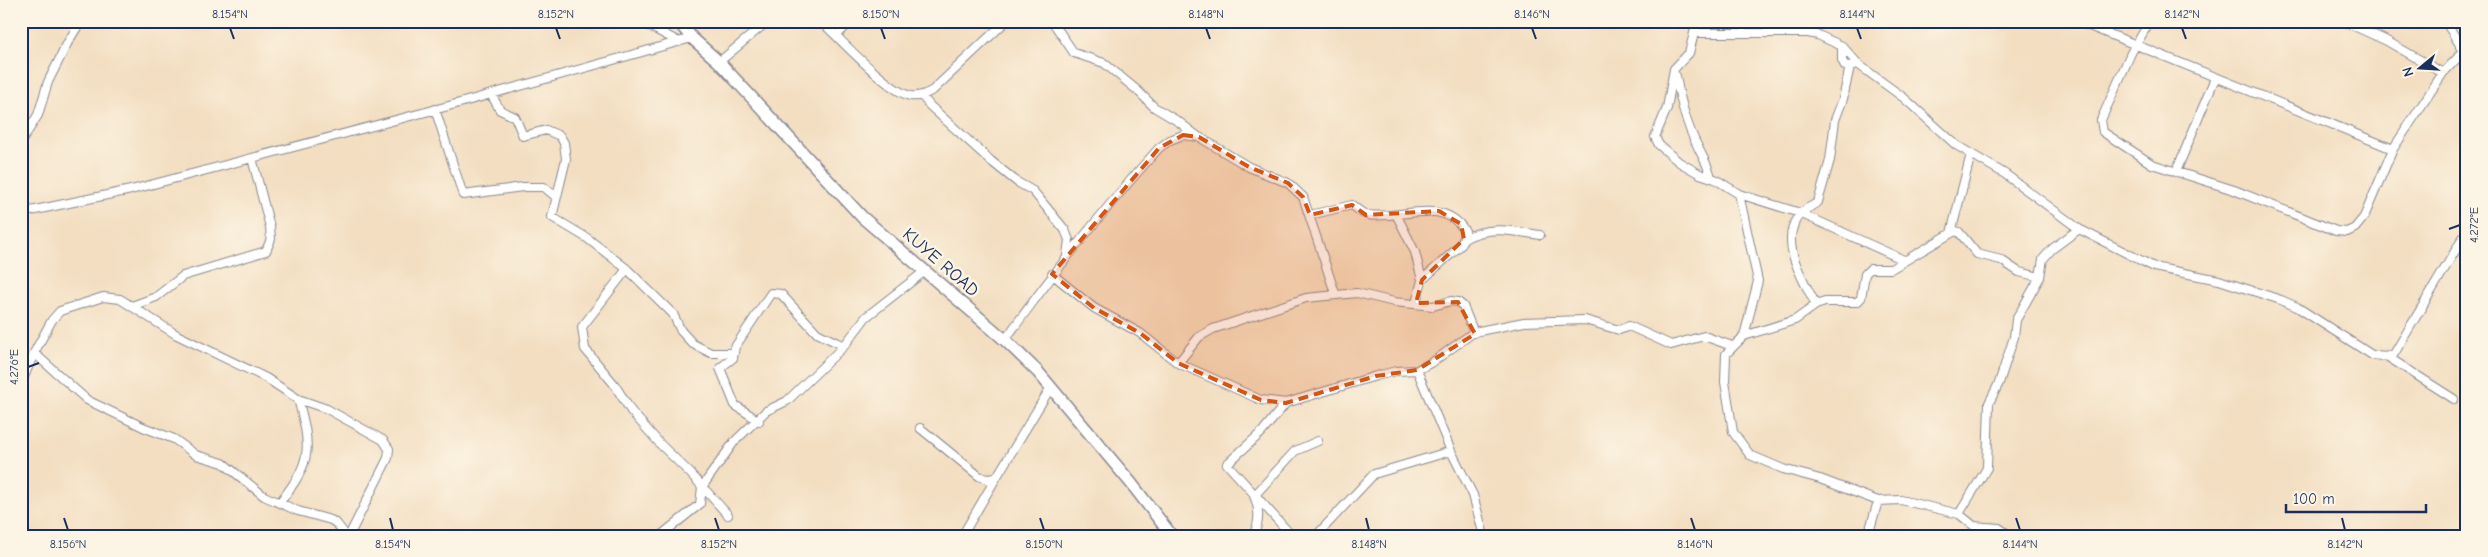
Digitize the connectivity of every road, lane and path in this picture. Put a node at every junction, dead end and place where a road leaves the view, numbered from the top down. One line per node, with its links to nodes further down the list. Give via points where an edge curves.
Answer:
1 (81, 21): 31 (street, via 48,82 38,115)
2 (640, 21): 17 (street)
3 (678, 21): 16 (street, KUYE ROAD)
4 (768, 21): 21 (street)
5 (821, 21): 15 (street)
6 (851, 21): 15 (street)
7 (1006, 21): 28 (street, via 933,90)
8 (1052, 21): 30 (street, via 1074,53 1104,63 1154,107)
9 (1696, 21): 14 (street)
10 (2077, 21): 18 (street)
11 (2150, 21): 18 (street)
12 (2343, 21): 25 (street)
13 (2445, 21): 20 (street)
14 (1694, 33): 19 (street, via 1808,33); 24 (street, via 1689,53)
15 (836, 35): 28 (street, via 890,86 910,96)
16 (692, 38): 17 (street); 21 (street, KUYE ROAD)
17 (679, 42): 27 (street)
18 (2136, 44): 26 (street); 35 (street, via 2101,120 2101,127 2103,132 2142,159)
19 (1842, 46): 22 (street); 23 (street, via 1842,60 1845,66)
20 (2465, 54): 25 (street)
21 (719, 62): 51 (street, KUYE ROAD, via 862,217)
22 (1859, 65): 23 (street); 33 (street)
23 (1850, 66): 40 (street, via 1818,202)
24 (1674, 70): 36 (street, via 1679,96); 36 (street, via 1667,108 1655,137 1659,145 1679,162)
25 (2443, 73): 32 (street)
26 (2215, 78): 32 (street); 35 (street)
27 (491, 94): 29 (street); 38 (street, via 500,110 516,117 523,136 546,130 560,136 566,159)
28 (922, 96): 48 (street, via 991,160 1039,197 1065,230 1069,240)
29 (435, 109): 34 (street); 38 (street, via 463,194 544,187)
30 (1199, 137): 42 (street, via 1249,167 1295,188 1303,197); 48 (street, via 1184,135 1160,148 1097,217)
31 (21, 142)
32 (2394, 149): 35 (street, via 2364,217 2347,232 2336,231 2234,190)
33 (1971, 154): 43 (street, via 2005,174); 45 (street)
34 (252, 158): 39 (street, via 131,190); 57 (street, via 270,227 271,240 266,250 183,276 156,297)
35 (2176, 172)
36 (1712, 177): 37 (street)
37 (1739, 194): 40 (street); 60 (street, via 1758,282)
38 (556, 197): 50 (street, via 552,217 587,238)
39 (21, 213)
40 (1800, 213): 49 (street); 58 (street, via 1792,228 1791,247 1797,268)
41 (1396, 214): 42 (street, via 1366,215 1352,205); 47 (street, via 1439,211 1461,224); 54 (street, via 1415,252)
42 (1310, 215): 55 (street)
43 (2079, 229): 53 (street, via 2043,259); 66 (street, via 2161,270 2220,280 2281,300 2372,354)
44 (2467, 231): 66 (street, via 2394,354)
45 (1950, 233): 49 (street); 53 (street, via 1959,232 1977,254 2001,260 2019,272)
46 (1540, 235): 47 (street, via 1486,230)
47 (1464, 238): 54 (street, via 1462,244)
48 (1067, 257): 52 (street)
49 (1904, 260): 58 (street, via 1891,269 1870,269 1865,274 1861,298 1857,302 1825,302)
50 (627, 269): 65 (street, via 673,314 681,331 693,344 711,353); 79 (street, via 582,327 585,348 632,411)
51 (925, 271): 61 (street, KUYE ROAD); 62 (street, via 866,318)
52 (1052, 274): 61 (street); 67 (street, via 1094,308 1140,333)
53 (2040, 277): 83 (street, via 2016,320 2014,337 1989,403 1988,468)
54 (1422, 280): 56 (street)
55 (1335, 293): 56 (street, via 1357,293 1394,302); 67 (street, via 1306,298 1213,329 1200,337)
56 (1416, 303): 59 (street, via 1433,306 1458,302 1463,306)
57 (132, 306): 64 (street, via 120,299 102,297 60,311); 71 (street, via 162,326 266,378)
58 (1816, 306): 60 (street, via 1795,320)
59 (1474, 333): 63 (street, via 1524,322 1586,320 1619,330 1630,326 1670,345 1704,336); 68 (street)
60 (1744, 336): 63 (street)
61 (1005, 340): 70 (street, KUYE ROAD)
62 (844, 346): 65 (street, via 817,333 781,294 775,292 766,297); 74 (street, via 787,401 766,411)
63 (1732, 346): 81 (street, via 1726,354 1725,382 1733,432 1741,446 1750,455 1783,469 1820,478)
64 (34, 353): 69 (street); 82 (street, via 87,400 174,438 196,455 222,463 264,496)
65 (733, 353): 74 (street, via 733,358 720,368 726,387 735,405)
66 (2388, 357): 72 (street)
67 (1178, 363): 73 (street, via 1261,400)
68 (1417, 370): 73 (street, via 1389,373); 77 (street)
69 (21, 384)
70 (1050, 387): 78 (street); 88 (street, KUYE ROAD)
71 (298, 399): 82 (street, via 306,431 307,456); 85 (street, via 327,409 384,440 388,449 388,458)
72 (2454, 399)
73 (1286, 403): 80 (street, via 1262,432 1227,464)
74 (759, 421): 79 (street, via 734,442)
75 (920, 428): 78 (street, via 979,476)
76 (1318, 442): 80 (street, via 1295,451)
77 (1451, 451): 91 (street, via 1374,474); 92 (street, via 1473,495)
78 (996, 478): 87 (street)
79 (702, 487): 84 (street); 86 (street, via 700,504)
80 (1254, 496): 89 (street, via 1259,507 1259,520); 90 (street)
81 (1878, 500): 83 (street, via 1901,500); 93 (street)
82 (280, 502): 85 (street, via 312,516 331,520)
83 (1959, 514): 94 (street, via 1974,526 1999,528)
84 (728, 515)
85 (348, 536)
86 (660, 536)
87 (962, 536)
88 (1172, 536)
89 (1253, 536)
90 (1292, 536)
91 (1316, 536)
92 (1484, 536)
93 (1868, 536)
94 (2011, 536)

